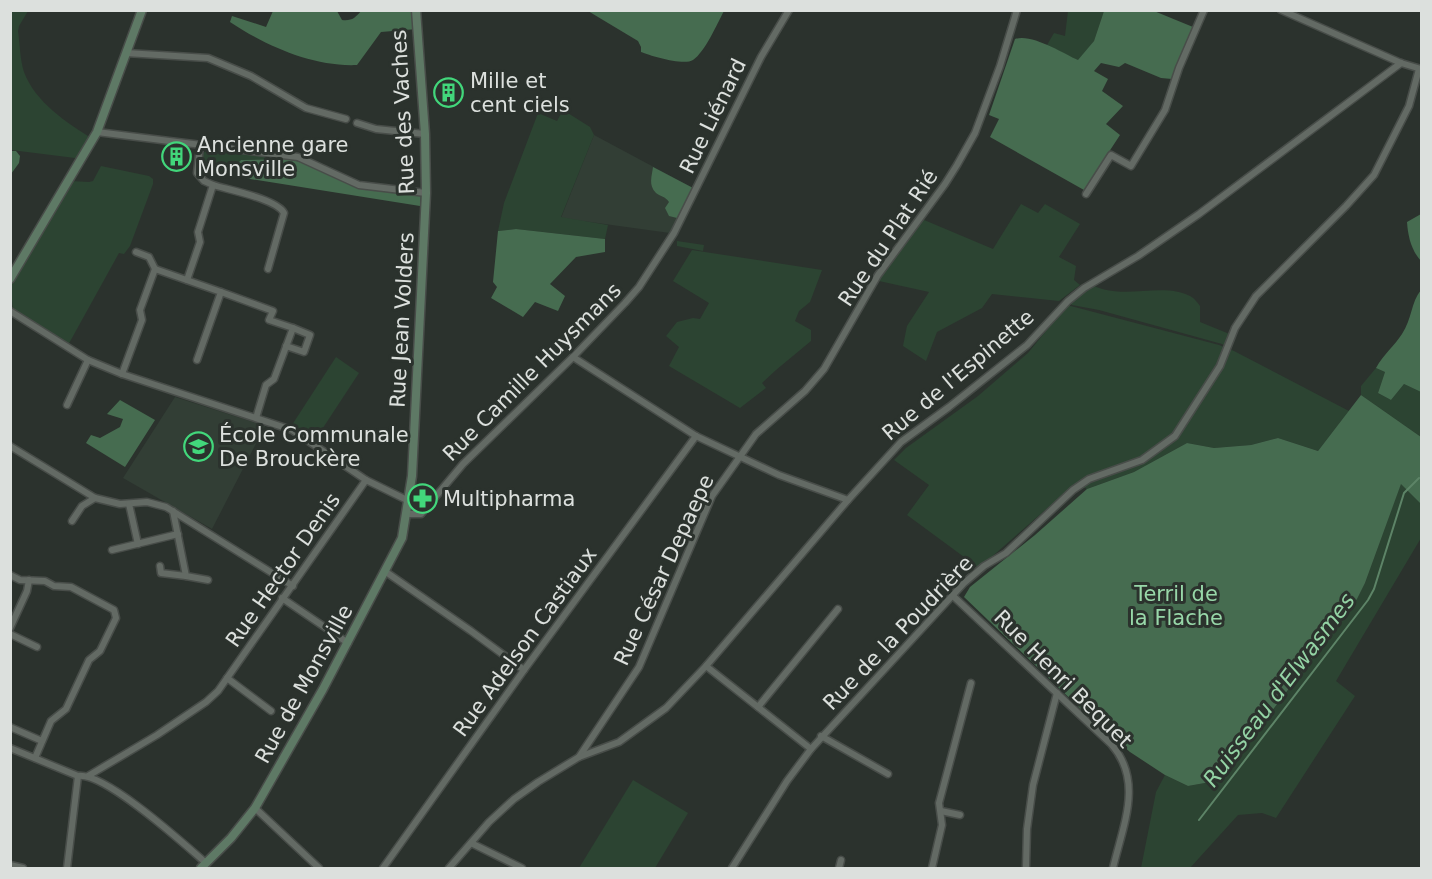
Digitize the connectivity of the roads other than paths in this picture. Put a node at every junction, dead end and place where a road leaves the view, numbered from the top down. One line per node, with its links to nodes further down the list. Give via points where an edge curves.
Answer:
1 (142, 10): 7 (street)
2 (416, 10): 13 (street, Rue des Vaches)
3 (789, 10): 19 (street, Rue Liénard, via 764,50)
4 (1017, 10): 37 (street, Rue du Plat Rié, via 975,133 945,184 878,275 817,379 756,434)
5 (1204, 10): 17 (street, via 1165,110 1131,166 1111,155)
6 (1281, 10): 8 (street)
7 (126, 53): 10 (street, via 208,58 251,76 306,108); 12 (street)
8 (1401, 63): 9 (street); 40 (street, Rue de l'Espinette, via 1199,214 1084,288 1027,345 893,449)
9 (1420, 69): 56 (street, Rue de la Poudrière, via 1409,106 1374,175 1256,296 1235,328 1220,366 1174,436 1142,460 1081,484 1006,553 974,573)
10 (346, 119)
11 (357, 123): 13 (street)
12 (97, 132): 14 (street); 23 (street)
13 (425, 134): 16 (street, Rue des Vaches)
14 (200, 146): 15 (street, via 197,173); 16 (street, via 298,157 359,185)
15 (213, 185): 22 (street, via 282,209); 24 (street)
16 (426, 193): 18 (street, Rue des Vaches)
17 (1086, 194)
18 (425, 212): 41 (street, Rue Jean Volders)
19 (670, 238): 29 (street, Rue Camille Huysmans, via 625,303)
20 (136, 252): 21 (street, via 149,257)
21 (154, 269): 24 (street); 32 (street, via 141,310 142,320)
22 (268, 269)
23 (10, 279)
24 (187, 280): 25 (street)
25 (221, 292): 27 (street, via 273,310 269,320); 31 (street)
26 (10, 311): 30 (street)
27 (293, 328): 28 (street); 28 (street, via 310,335 304,352)
28 (286, 345): 34 (street, via 274,379 266,385)
29 (573, 357): 35 (street); 44 (street, Rue Camille Huysmans, via 463,464 421,514)
30 (88, 360): 32 (street); 33 (street)
31 (197, 360)
32 (122, 374): 34 (street)
33 (66, 405)
34 (256, 418): 38 (street, via 292,430)
35 (696, 436): 37 (street); 64 (street, Rue Adelson Castiaux)
36 (10, 446): 39 (street)
37 (740, 456): 40 (street); 75 (street, Rue César Depaepe, via 708,506 639,667)
38 (366, 480): 41 (street); 55 (street, Rue Hector Denis)
39 (95, 498): 42 (street); 45 (street, via 82,506)
40 (848, 500): 63 (street, Rue de l'Espinette)
41 (409, 501): 44 (street, Rue de Monsville)
42 (129, 504): 43 (street, via 157,504); 47 (street)
43 (173, 511): 46 (street); 55 (street)
44 (406, 514): 50 (street, Rue de Monsville, via 402,537)
45 (72, 521)
46 (177, 534): 47 (street); 52 (street)
47 (138, 544): 48 (street)
48 (112, 550)
49 (159, 566): 52 (street, via 161,573)
50 (386, 572): 61 (street, Rue de Monsville); 64 (street)
51 (10, 575): 53 (street)
52 (186, 576): 54 (street)
53 (29, 580): 59 (street); 72 (street, via 71,587 114,610 116,618 100,651 89,660 66,709 51,721)
54 (208, 580)
55 (293, 585): 57 (street, Rue Hector Denis)
56 (952, 595): 67 (street, Rue Henri Bequet); 71 (street, Rue de la Poudrière)
57 (282, 598): 61 (street); 65 (street, Rue Hector Denis)
58 (838, 609): 68 (street)
59 (10, 628)
60 (10, 634): 62 (street)
61 (348, 643): 80 (street, Rue de Monsville)
62 (37, 647)
63 (706, 666): 68 (street); 75 (street, Rue de l'Espinette, via 654,718 619,742)
64 (524, 670): 91 (street, Rue Adelson Castiaux)
65 (227, 678): 69 (street, Rue Hector Denis); 79 (street, Rue Hector Denis, via 206,702)
66 (971, 683): 81 (street, via 939,803)
67 (1057, 693): 87 (street, via 1033,784); 97 (street, Rue Henri Bequet, via 1111,744 1129,774 1128,801)
68 (758, 707): 74 (street)
69 (271, 711)
70 (10, 727): 72 (street)
71 (821, 736): 74 (street, Rue de la Poudrière); 77 (street, Rue de la Poudrière)
72 (42, 741): 76 (street)
73 (10, 748): 76 (street)
74 (811, 749): 94 (street, Rue de la Poudrière)
75 (579, 757): 83 (street, via 514,799)
76 (35, 758): 78 (street)
77 (888, 774)
78 (78, 776): 79 (street); 89 (street)
79 (88, 776): 86 (street, via 146,813)
80 (255, 808): 86 (street, Rue de Monsville); 90 (street)
81 (941, 811): 82 (street); 96 (street, via 942,825)
82 (960, 815)
83 (471, 843): 92 (street); 93 (street)
84 (841, 860): 95 (street)
85 (10, 865): 88 (street)
86 (203, 866)
87 (1026, 866)
88 (23, 868)
89 (67, 868)
90 (319, 868)
91 (383, 868)
92 (449, 868)
93 (522, 868)
94 (732, 868)
95 (839, 868)
96 (932, 868)
97 (1113, 868)

